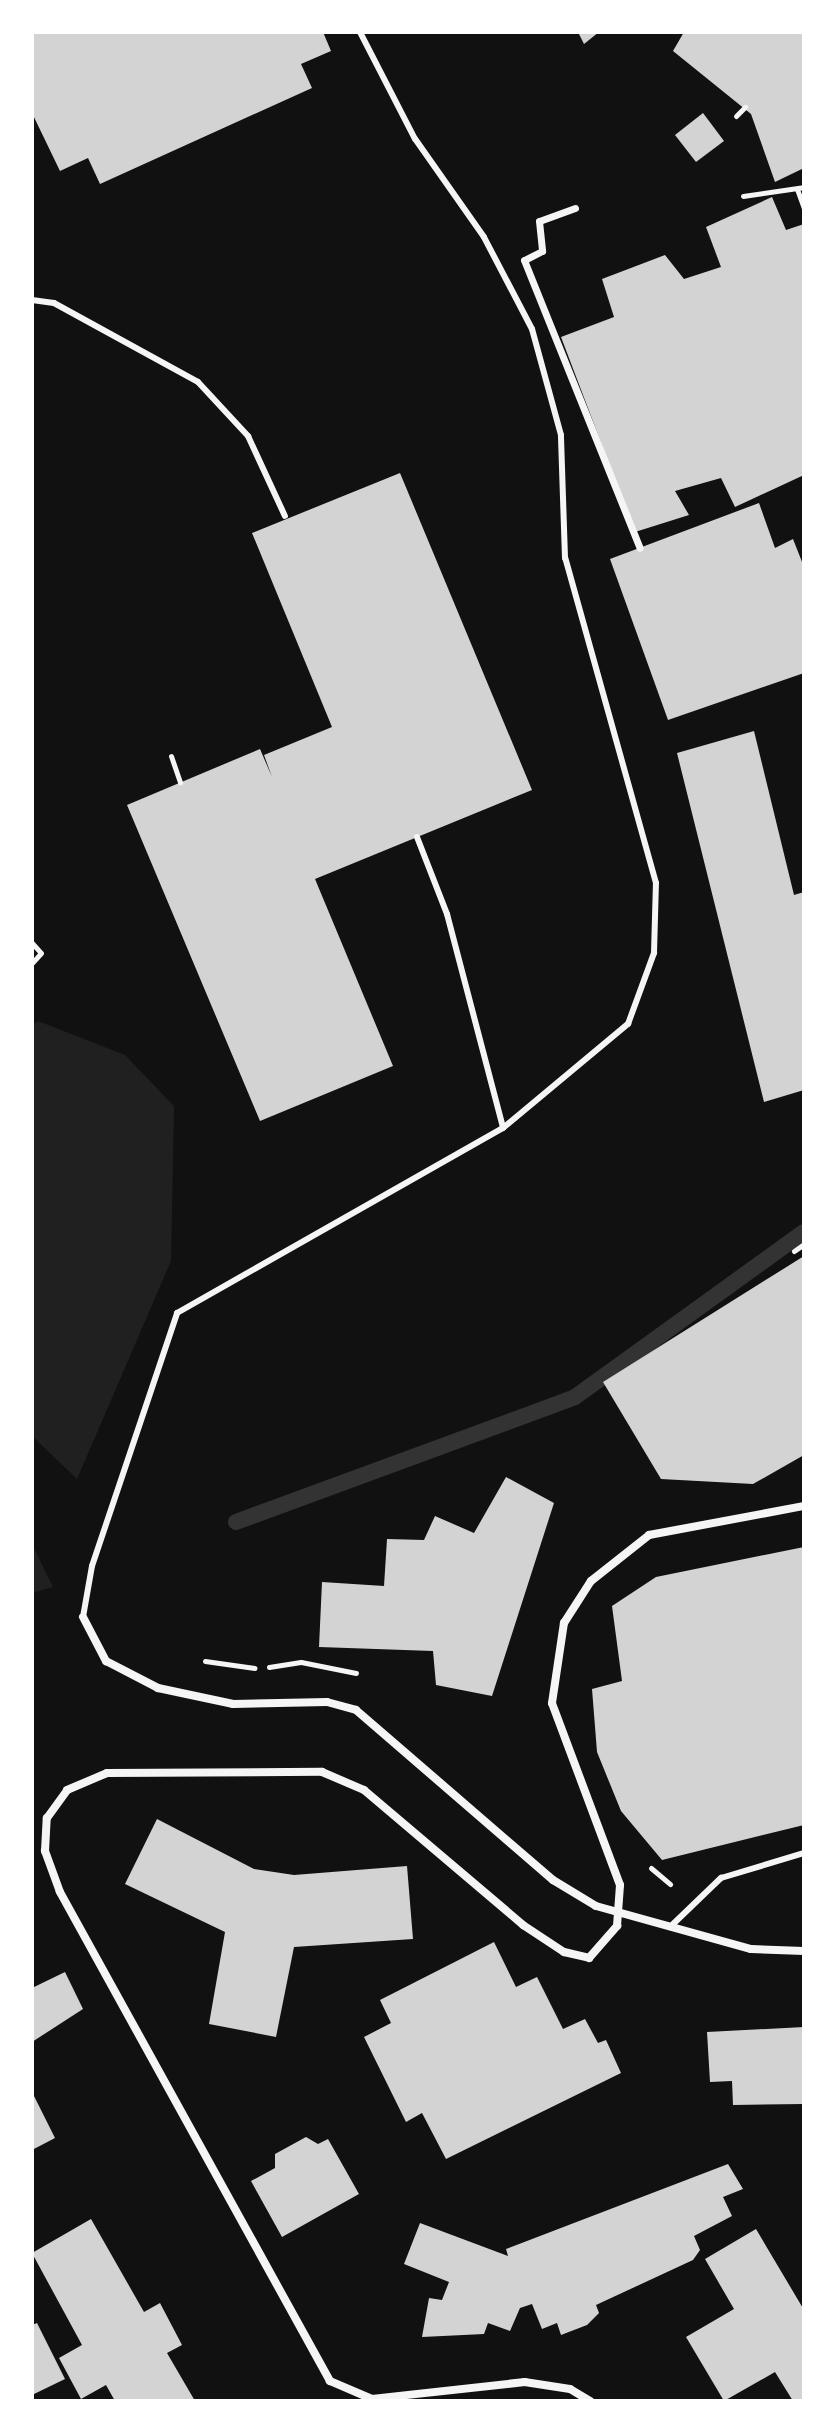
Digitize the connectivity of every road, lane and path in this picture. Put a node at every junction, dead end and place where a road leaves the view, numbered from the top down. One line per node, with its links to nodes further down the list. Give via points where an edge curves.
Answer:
1 (361, 32): 16 (lane, via 415,139 484,237 532,329 561,435 565,558 656,883 654,953 628,1024)
2 (745, 107): 3 (path)
3 (736, 116)
4 (801, 188): 5 (path); 7 (path)
5 (743, 196)
6 (575, 208): 10 (street, via 539,221 542,251 524,260)
7 (804, 208)
8 (32, 300): 9 (lane, via 54,303 198,382 248,436)
9 (285, 516)
10 (640, 548)
11 (171, 756): 12 (path)
12 (180, 782)
13 (417, 837): 16 (lane, via 447,914)
14 (32, 943): 15 (path, via 41,953)
15 (32, 963)
16 (503, 1128): 20 (lane, via 177,1313 92,1566)
17 (804, 1244): 18 (path)
18 (794, 1251)
19 (804, 1506): 24 (street, via 649,1535 591,1581 564,1623 552,1703 567,1754 616,1858)
20 (83, 1617): 24 (street, via 106,1661 158,1688 233,1704 327,1702 356,1710 553,1880)
21 (804, 1853): 25 (lane, via 721,1878)
22 (644, 1861): 23 (path)
23 (665, 1881)
24 (619, 1915): 25 (street); 27 (street, via 600,1951 589,1958 564,1952 482,1894 364,1790 322,1772 92,1776 67,1790 44,1834 60,1892 330,2381 372,2399 525,2382 570,2389)
25 (670, 1927): 26 (street, via 751,1949)
26 (804, 1951)
27 (590, 2401)

